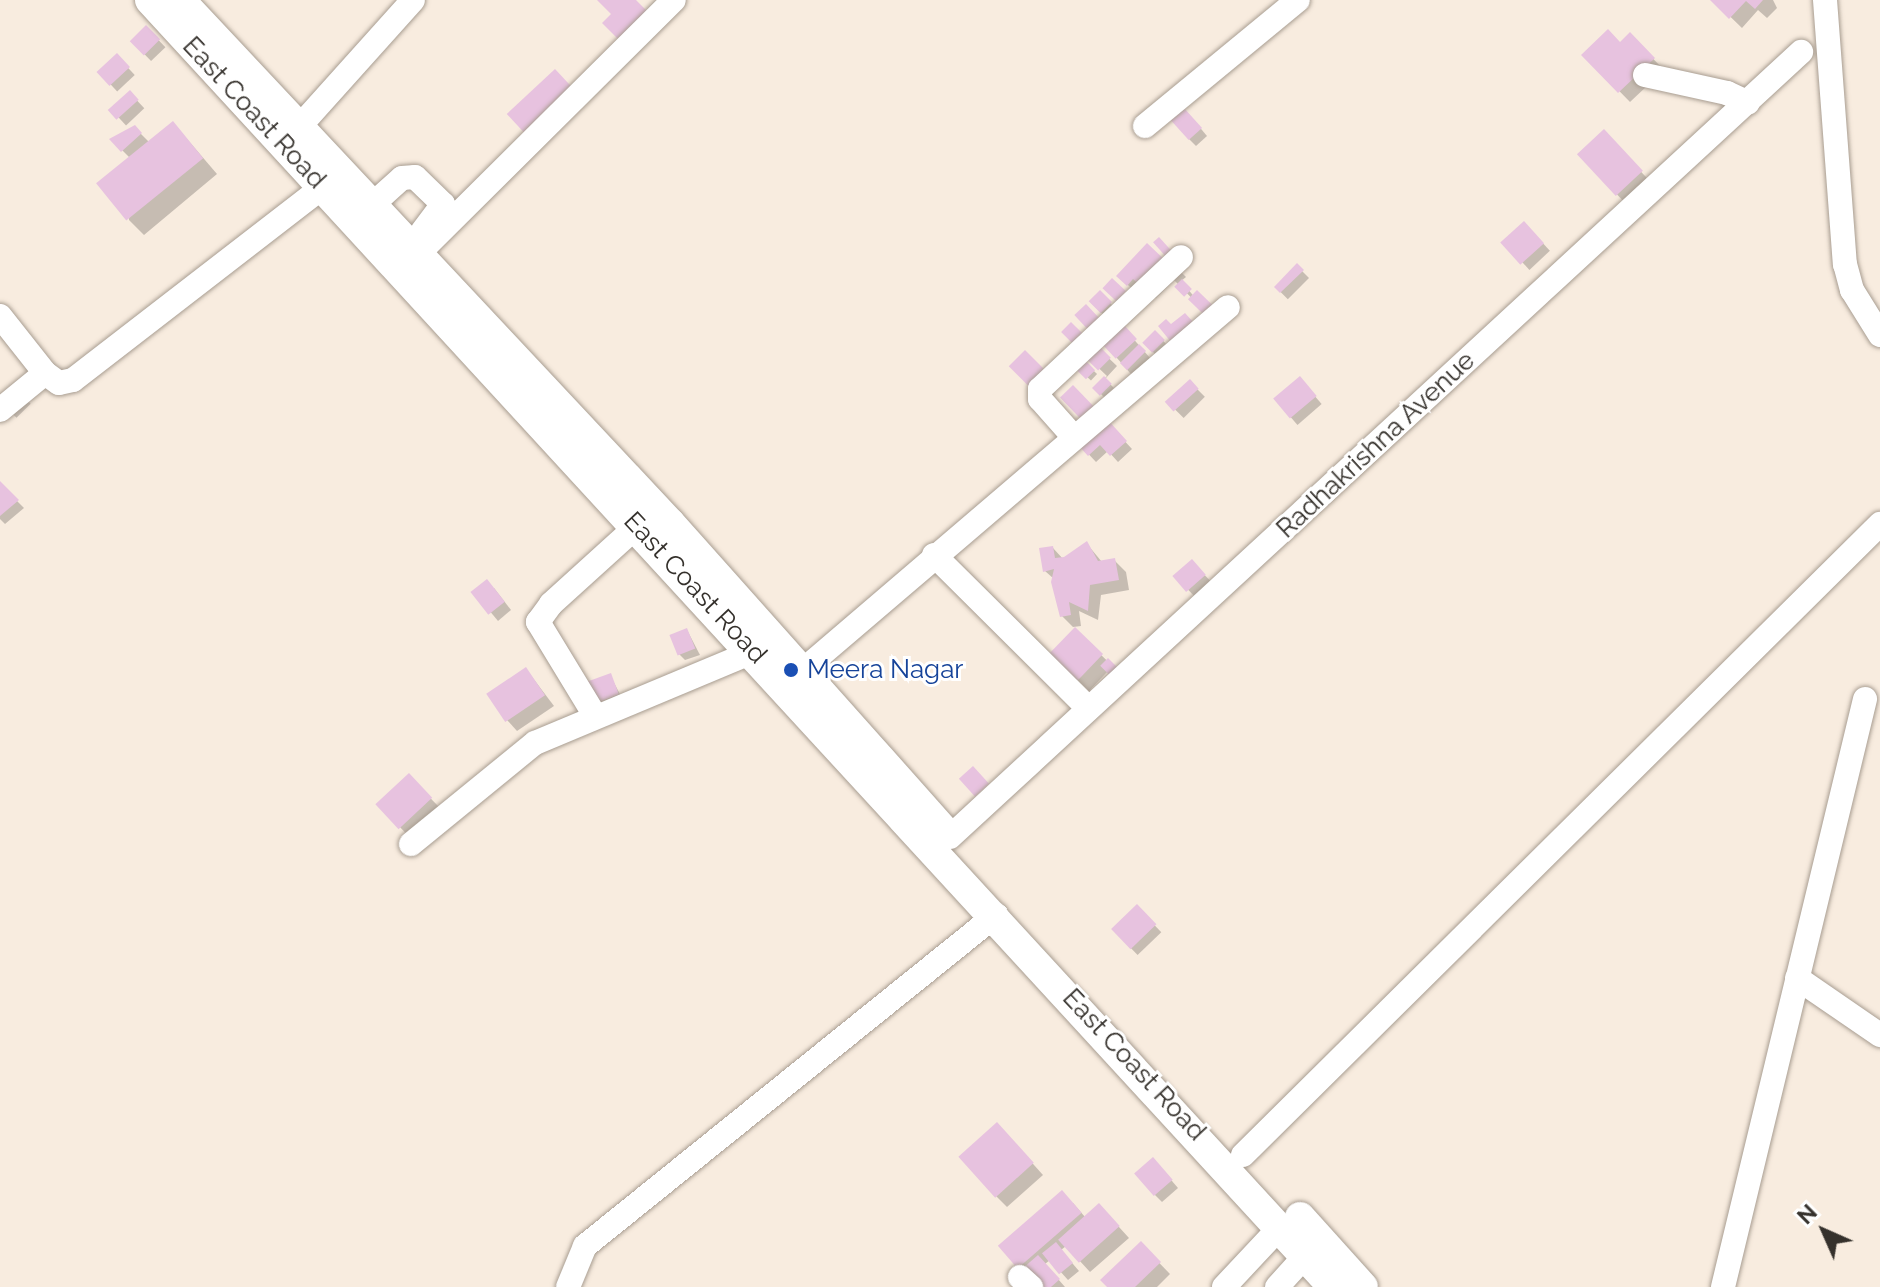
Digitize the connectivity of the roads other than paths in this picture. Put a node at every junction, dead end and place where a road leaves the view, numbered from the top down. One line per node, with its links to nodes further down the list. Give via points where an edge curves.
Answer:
1 (150, 0): 12 (main road, East Coast Road)
2 (180, 0): 10 (main road, East Coast Road)
3 (413, 0): 10 (street)
4 (674, 0): 14 (street)
5 (1298, 0): 11 (street)
6 (1825, 0): 18 (street, via 1845,264 1863,313)
7 (1801, 52): 9 (street, Radhakrishna Avenue)
8 (1645, 75): 9 (street, via 1727,93)
9 (1748, 103): 28 (street, Radhakrishna Avenue)
10 (300, 126): 12 (main road, East Coast Road)
11 (1145, 126)
12 (333, 180): 13 (main road, East Coast Road); 19 (street, via 73,380 59,383); 23 (main road, East Coast Road)
13 (373, 204): 14 (main road, East Coast Road); 14 (street, via 409,176 431,190 443,207)
14 (414, 248): 26 (main road, East Coast Road)
15 (1181, 257): 21 (street, via 1040,389 1040,399)
16 (1228, 307): 21 (street)
17 (0, 316): 19 (street)
18 (1880, 335)
19 (45, 373): 20 (street)
20 (0, 410)
21 (1072, 435): 24 (street)
22 (1880, 524): 35 (street)
23 (638, 525): 25 (main road, East Coast Road); 29 (street, via 538,622)
24 (934, 555): 26 (street); 28 (street)
25 (753, 652): 29 (street); 32 (main road, East Coast Road)
26 (802, 671): 30 (main road, East Coast Road)
27 (1865, 699): 33 (street)
28 (1089, 709): 30 (street, Radhakrishna Avenue)
29 (594, 714): 31 (street, via 535,743)
30 (950, 837): 35 (main road, East Coast Road)
31 (411, 844)
32 (996, 915): 36 (main road, East Coast Road); 38 (street, via 585,1246)
33 (1797, 978): 34 (street); 43 (street)
34 (1880, 1035)
35 (1243, 1155): 42 (main road, East Coast Road)
36 (1281, 1226): 37 (main road, East Coast Road); 39 (street)
37 (1306, 1255): 40 (street); 41 (main road, East Coast Road)
38 (568, 1287)
39 (1224, 1287)
40 (1277, 1287)
41 (1333, 1287)
42 (1363, 1287)
43 (1723, 1287)

